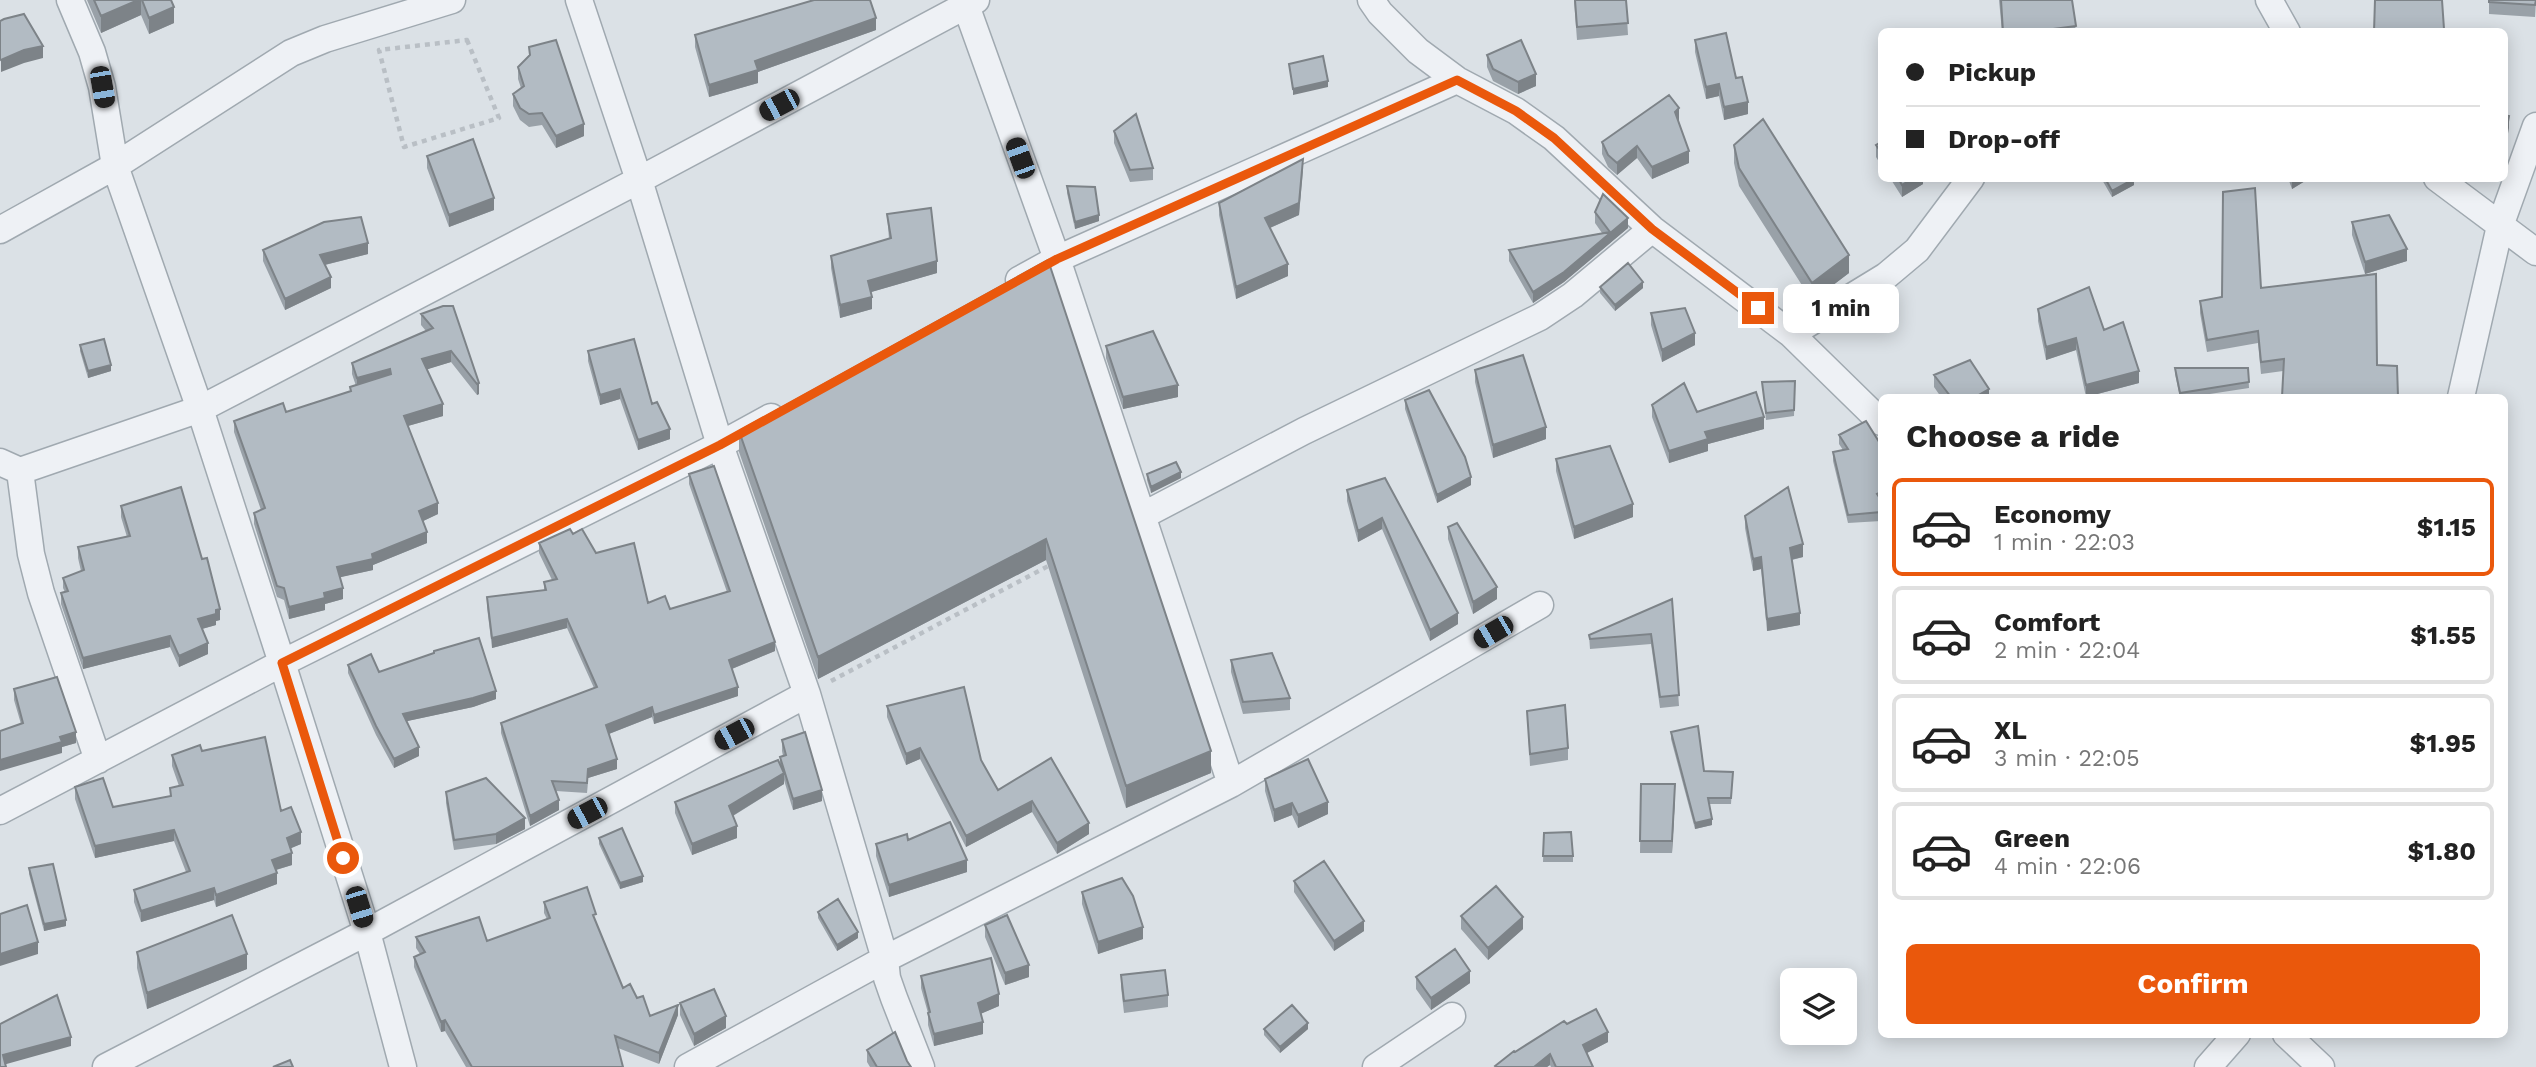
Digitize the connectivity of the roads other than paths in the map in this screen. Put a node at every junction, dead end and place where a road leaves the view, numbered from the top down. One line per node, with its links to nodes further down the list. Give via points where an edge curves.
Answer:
1 (71, 0): 10 (street, via 102,87)
2 (452, 0): 10 (street, via 290,53)
3 (579, 0): 11 (street)
4 (1371, 0): 8 (street, via 1418,51)
5 (2269, 0): 7 (street)
6 (968, 2): 11 (street); 18 (street)
7 (2285, 28)
8 (1457, 80): 15 (street, via 1516,111 1554,138); 18 (street)
9 (2536, 126): 14 (street)
10 (116, 166): 16 (street); 23 (street)
11 (639, 180): 23 (street); 25 (street)
12 (1968, 182): 20 (street, via 1917,250 1886,276)
13 (2442, 182): 14 (street)
14 (2500, 226): 17 (street); 21 (street)
15 (1652, 229): 20 (street); 27 (street, via 1540,317 1304,431)
16 (0, 230)
17 (2536, 252)
18 (1057, 259): 19 (street); 27 (street)
19 (996, 292)
20 (1791, 334): 24 (street)
21 (2462, 394)
22 (792, 405): 25 (street)
23 (200, 409): 26 (street); 29 (street)
24 (1878, 419)
25 (720, 445): 29 (street); 30 (street)
26 (10, 467): 31 (street, via 41,593)
27 (1142, 516): 32 (street)
28 (1540, 605): 32 (street)
29 (282, 663): 31 (street); 34 (street)
30 (807, 694): 34 (street); 35 (street)
31 (98, 760): 33 (street)
32 (1231, 784): 35 (street)
33 (0, 811)
34 (367, 932): 39 (street); 40 (street)
35 (885, 959): 41 (street); 42 (street, via 887,978)
36 (1452, 1016): 43 (street)
37 (2233, 1038): 44 (street)
38 (2290, 1047): 45 (street)
39 (106, 1067)
40 (403, 1067)
41 (688, 1067)
42 (921, 1067)
43 (1376, 1067)
44 (2208, 1067)
45 (2321, 1067)

